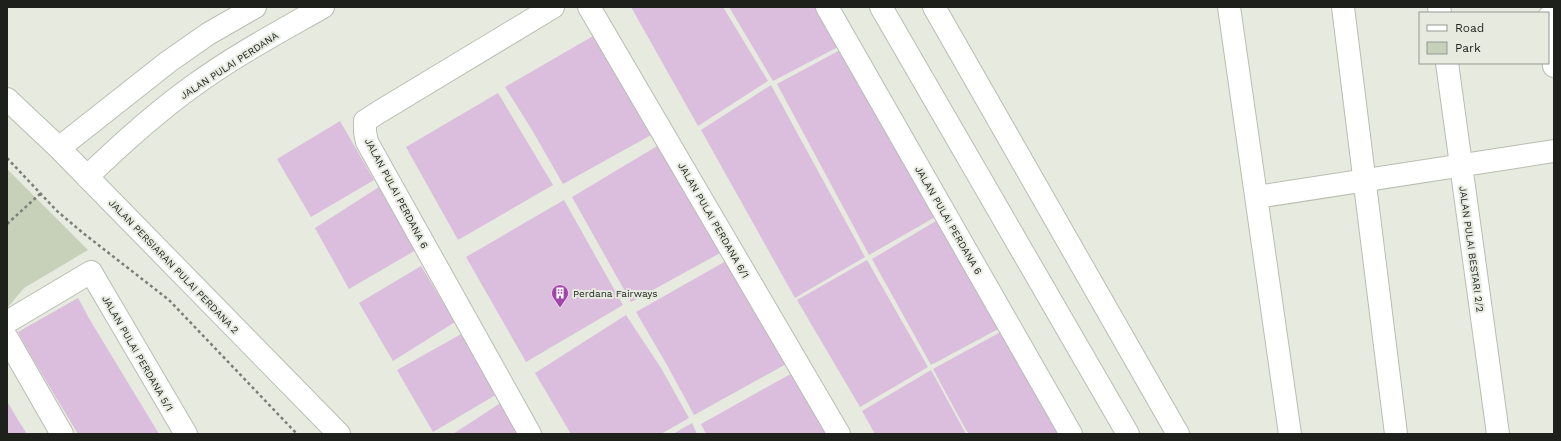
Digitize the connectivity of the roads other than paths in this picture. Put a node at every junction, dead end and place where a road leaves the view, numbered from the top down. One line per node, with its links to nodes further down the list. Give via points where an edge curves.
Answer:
1 (255, 7): 14 (street, via 208,34 168,62)
2 (323, 7): 17 (street, JALAN PULAI PERDANA, via 256,45 193,86 134,132)
3 (552, 7): 25 (street, JALAN PULAI PERDANA 6, via 365,121 367,142)
4 (588, 7): 26 (street, JALAN PULAI PERDANA 6/1)
5 (828, 7): 27 (street, JALAN PULAI PERDANA 6)
6 (881, 7): 28 (street)
7 (934, 7): 29 (street)
8 (1229, 7): 19 (street)
9 (1343, 7): 18 (street)
10 (1549, 26): 12 (street)
11 (1447, 64): 16 (street, JALAN PULAI BESTARI 2/2)
12 (1554, 66)
13 (7, 99): 14 (street, JALAN PERSIARAN PULAI PERDANA 2)
14 (59, 148): 17 (street, JALAN PERSIARAN PULAI PERDANA 2)
15 (1554, 151): 16 (street)
16 (1461, 165): 18 (street); 32 (street, JALAN PULAI BESTARI 2/2)
17 (87, 177): 24 (street, JALAN PERSIARAN PULAI PERDANA 2)
18 (1365, 179): 19 (street); 31 (street)
19 (1256, 197): 30 (street)
20 (7, 322): 23 (street, JALAN PULAI PERDANA 5/1, via 91,272)
21 (7, 338): 22 (street)
22 (62, 434)
23 (186, 434)
24 (339, 434)
25 (530, 434)
26 (839, 434)
27 (1071, 434)
28 (1128, 434)
29 (1178, 434)
30 (1290, 434)
31 (1396, 434)
32 (1498, 434)

